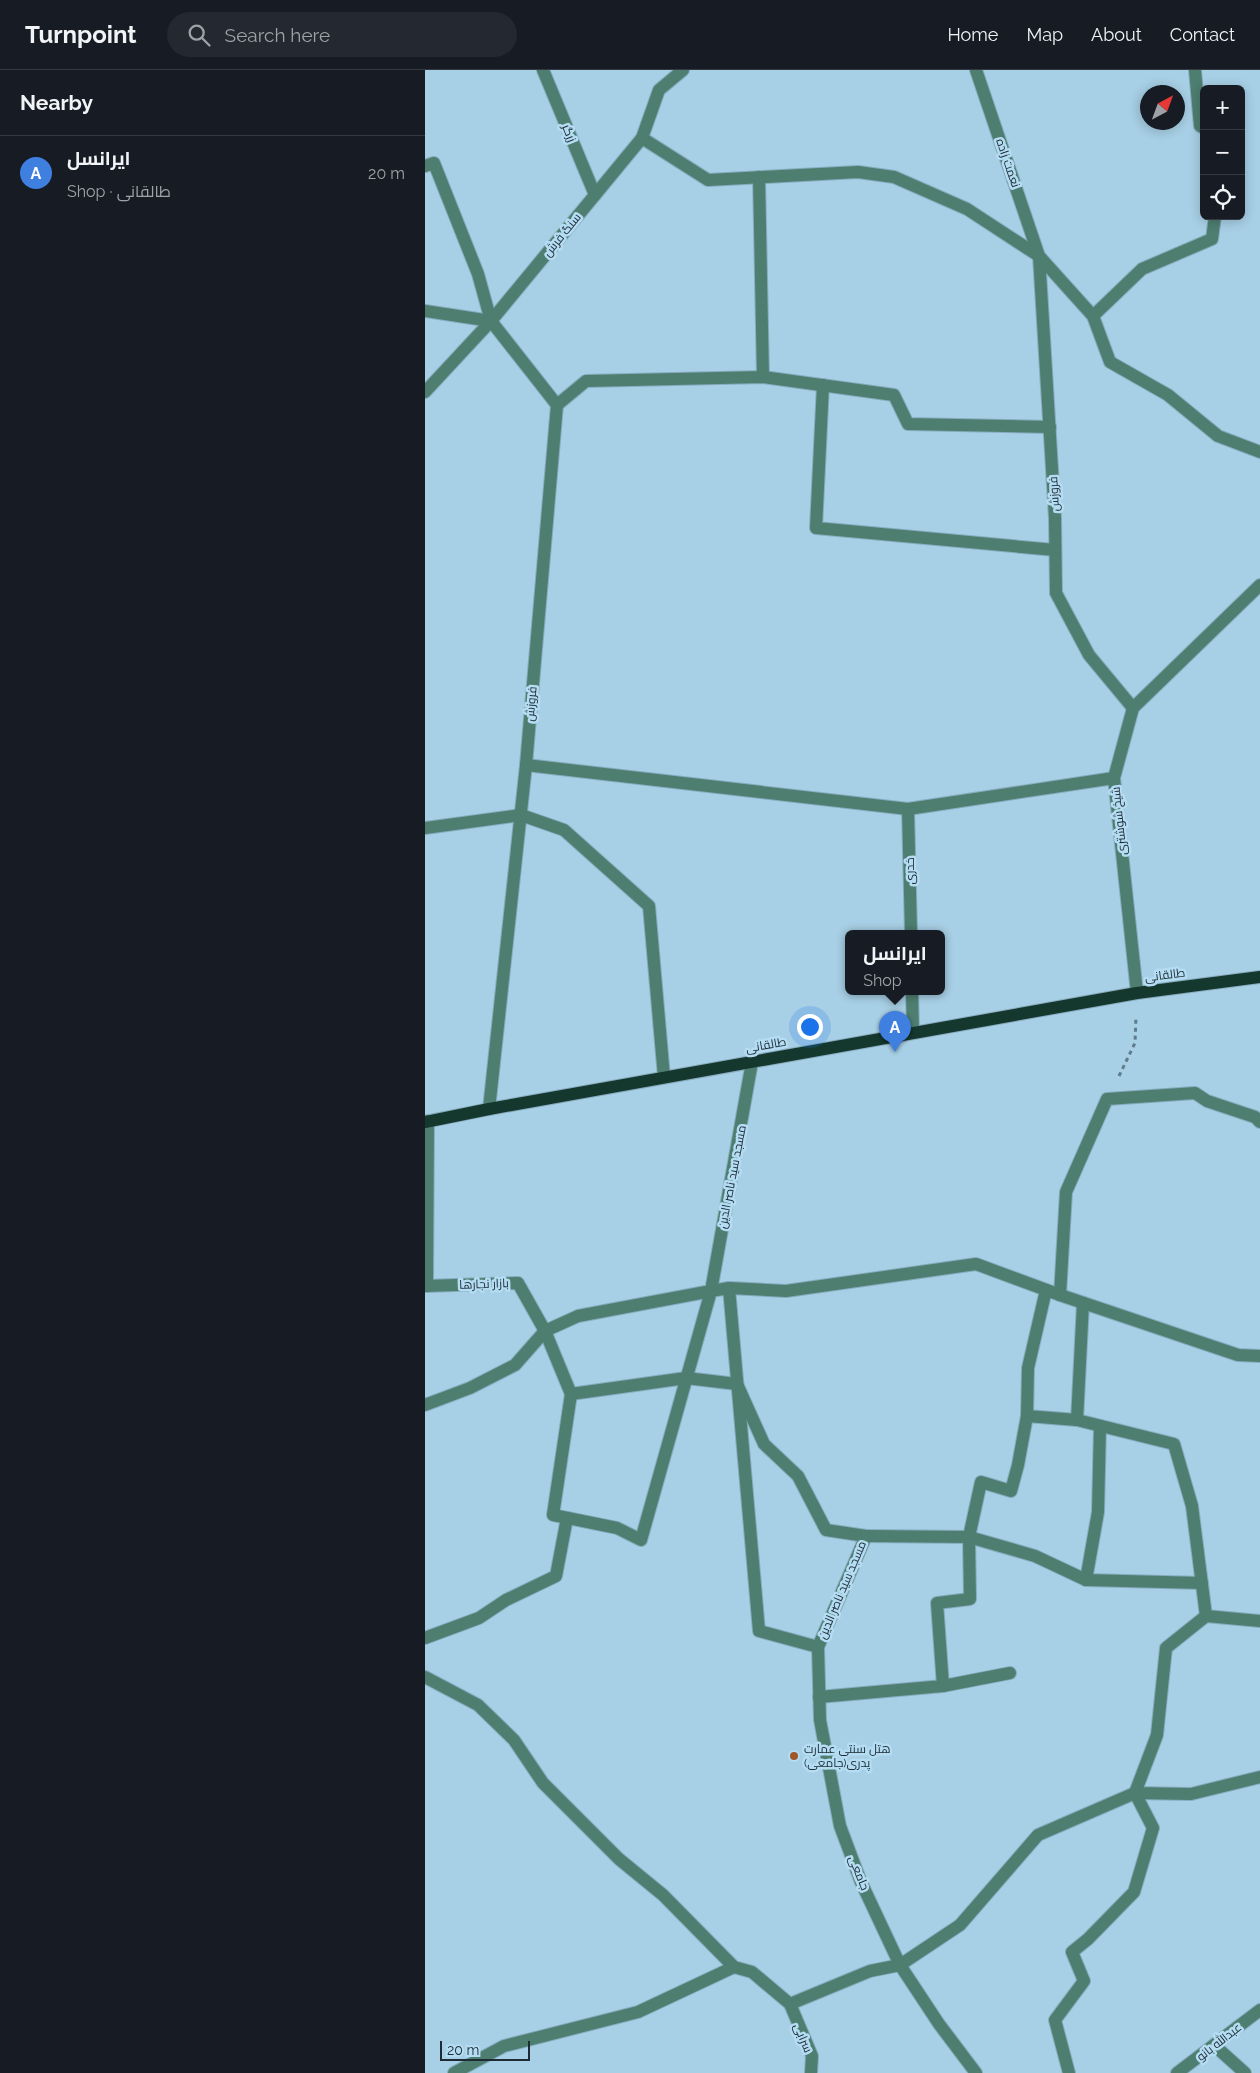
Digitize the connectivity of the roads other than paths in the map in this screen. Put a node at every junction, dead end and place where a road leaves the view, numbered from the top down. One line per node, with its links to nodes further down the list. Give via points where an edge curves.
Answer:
1 (543, 70): 9 (street, زرگر)
2 (683, 70): 6 (street, سنگ فرش, via 659,90)
3 (976, 70): 11 (street, نعمت زاده)
4 (1195, 70): 5 (street)
5 (1200, 126)
6 (642, 138): 8 (street, via 709,180); 9 (street, سنگ فرش)
7 (425, 166): 14 (street, via 434,163 478,274)
8 (759, 177): 11 (street, via 858,172 894,177 967,209); 15 (street)
9 (595, 195): 14 (street, سنگ فرش)
10 (1214, 220): 13 (street, via 1212,239 1142,269)
11 (1039, 256): 13 (street); 19 (street, فروزش)
12 (425, 311): 14 (street)
13 (1093, 316): 20 (street, via 1110,362 1168,395 1218,436)
14 (491, 321): 17 (street, سنگ فرش); 18 (street)
15 (763, 376): 16 (street); 18 (street, via 586,381)
16 (823, 385): 19 (street, via 894,395 907,424); 21 (street, via 816,528)
17 (425, 392)
18 (557, 405): 24 (street, فروزش)
19 (1050, 427): 21 (street, فروزش)
20 (1260, 452)
21 (1055, 550): 23 (street, فروزش, via 1055,593 1089,655)
22 (1260, 585): 23 (street)
23 (1133, 708): 25 (street, شیخ شوشتری)
24 (526, 765): 26 (street); 27 (street, فروزش)
25 (1114, 778): 26 (street); 31 (street, شیخ شوشتری)
26 (909, 809): 29 (street, خدری)
27 (521, 815): 28 (street); 35 (street, via 564,830 649,906); 36 (street, فروزش)
28 (425, 828)
29 (911, 930)
30 (1260, 977): 31 (main road, طالقانی)
31 (1137, 993): 33 (main road, طالقانی)
32 (912, 995): 33 (street)
33 (913, 1032): 34 (main road, طالقانی)
34 (752, 1062): 35 (main road, طالقانی); 42 (street, مسجد سید ناصر الدین)
35 (664, 1077): 36 (main road, طالقانی)
36 (489, 1108): 37 (main road, طالقانی)
37 (427, 1122): 39 (street)
38 (1260, 1122): 43 (street, via 1255,1117 1207,1101 1195,1092 1107,1099 1065,1192)
39 (426, 1286): 45 (street, بازار نجارها, via 518,1283)
40 (729, 1288): 41 (street, via 786,1291 976,1264); 42 (street); 48 (street)
41 (1046, 1290): 43 (street); 51 (street, via 1028,1368)
42 (711, 1291): 45 (street, via 578,1316); 47 (street, مسجد سید ناصر الدین)
43 (1060, 1295): 44 (street)
44 (1083, 1303): 46 (street, via 1238,1355); 52 (street)
45 (545, 1331): 49 (street); 50 (street, via 515,1365 470,1388)
46 (1260, 1356)
47 (686, 1378): 48 (street); 49 (street); 54 (street, مسجد سید ناصر الدین, via 641,1540 617,1528)
48 (737, 1384): 55 (street, مسجد سید ناصر الدین, via 764,1444 798,1476 826,1530); 62 (street, via 759,1631)
49 (571, 1394): 54 (street, via 553,1515)
50 (425, 1405)
51 (1027, 1416): 52 (street); 56 (street, via 1011,1491 981,1482)
52 (1077, 1420): 53 (street)
53 (1100, 1426): 57 (street, via 1098,1512); 58 (street, via 1174,1444 1192,1506)
54 (567, 1518): 61 (street, via 556,1576 506,1600 479,1618)
55 (866, 1536): 56 (street); 62 (street, مسجد سید ناصر الدین)
56 (969, 1537): 57 (street, via 1035,1556); 65 (street, via 970,1599 937,1603)
57 (1086, 1580): 58 (street)
58 (1202, 1583): 59 (street)
59 (1207, 1616): 60 (street); 68 (street, via 1166,1648 1157,1735)
60 (1260, 1621)
61 (425, 1638)
62 (818, 1646): 66 (street, جامعی)
63 (1011, 1673): 65 (street)
64 (425, 1677): 70 (street, via 478,1705 514,1740 543,1783 619,1859 663,1895)
65 (943, 1686): 66 (street)
66 (819, 1697): 69 (street, جامعی, via 820,1720 840,1826 861,1882)
67 (1260, 1777): 68 (street, via 1191,1794)
68 (1135, 1793): 69 (street, via 1038,1835 960,1925); 78 (street, via 1153,1828 1133,1892 1072,1952 1084,1981 1055,2020)
69 (900, 1965): 71 (street, via 870,1971); 77 (street, جامعی)
70 (734, 1967): 71 (street, via 752,1972); 75 (street, via 637,2012 504,2046)
71 (790, 2004): 76 (street, سرابی, via 812,2056)
72 (1260, 2010): 73 (street, عبدالله بانو)
73 (1215, 2046): 74 (street, عبدالله بانو); 80 (street)
74 (1195, 2068): 79 (street, عبدالله بانو)
75 (454, 2073)
76 (811, 2073)
77 (976, 2073)
78 (1069, 2073)
79 (1177, 2073)
80 (1245, 2073)

